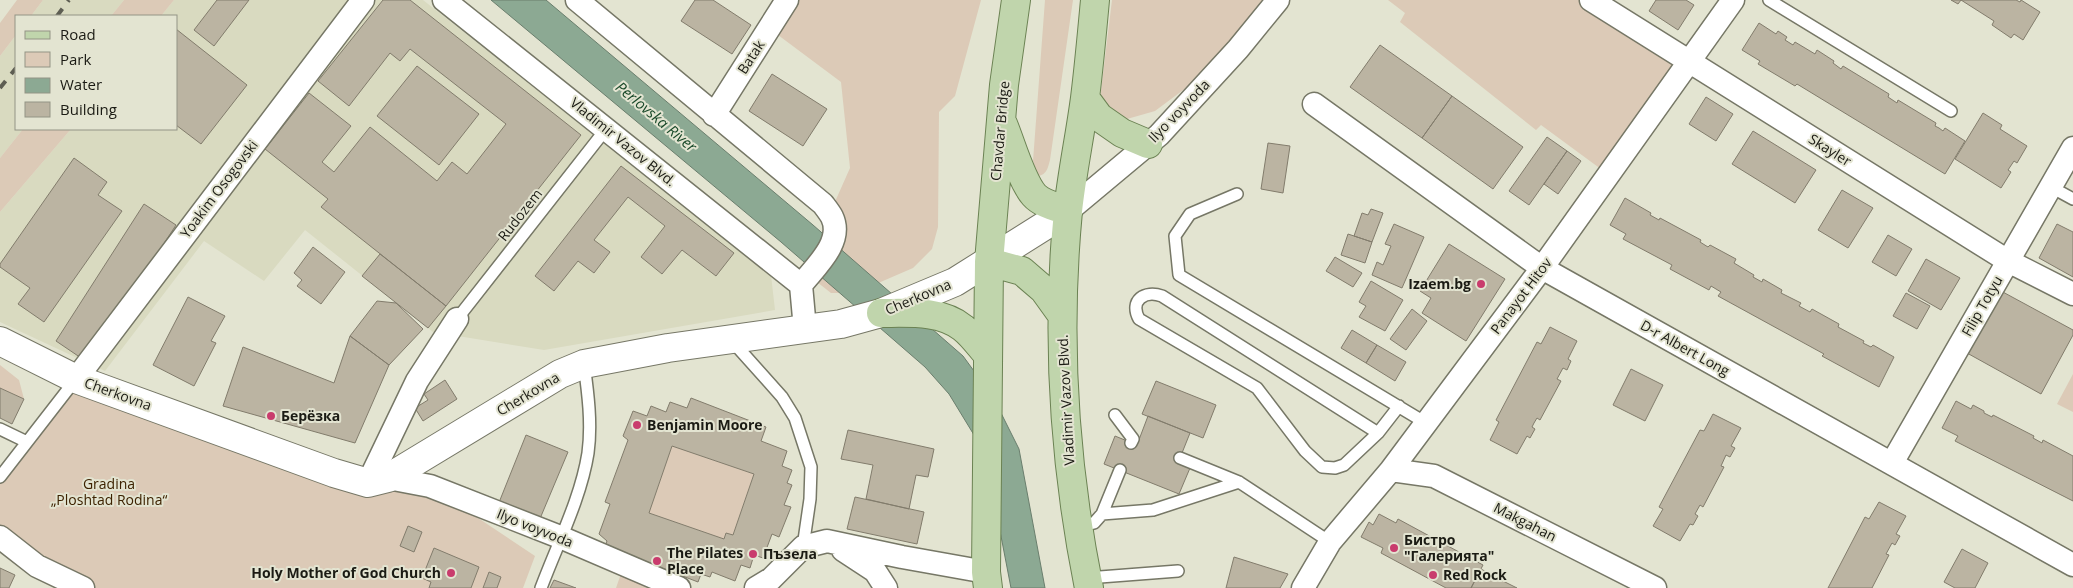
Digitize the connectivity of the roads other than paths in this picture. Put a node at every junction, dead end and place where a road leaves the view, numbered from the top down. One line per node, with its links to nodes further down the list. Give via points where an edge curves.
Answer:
1 (363, 0): 37 (street, Yoakim Osogovski)
2 (444, 0): 17 (street, Vladimir Vazov Blvd.)
3 (577, 0): 15 (street)
4 (787, 0): 15 (street, Batak)
5 (1016, 0): 16 (main road, Chavdar Bridge)
6 (1095, 0): 12 (main road)
7 (1278, 0): 18 (street, Ilyo voyvoda, via 1238,49)
8 (1591, 0): 11 (street, Skayler)
9 (1733, 0): 11 (street, Panayot Hitov)
10 (1769, 0): 14 (lane)
11 (1689, 61): 24 (street, Skayler); 26 (street, Panayot Hitov)
12 (1085, 98): 18 (main road, via 1099,117 1122,133); 23 (main road)
13 (1314, 104): 26 (street, D-r Albert Long)
14 (1950, 111)
15 (714, 115): 27 (street, via 823,204 832,217 836,232 830,248)
16 (1001, 118): 23 (main road, via 1034,196); 25 (main road, Chavdar Bridge)
17 (606, 129): 27 (street, Vladimir Vazov Blvd.); 31 (lane, Rudozem)
18 (1148, 144): 23 (street, Ilyo voyvoda)
19 (2073, 148): 20 (street, Filip Totyu)
20 (2051, 186): 22 (lane); 24 (street, Filip Totyu)
21 (1237, 194): 38 (lane, via 1190,214 1175,236 1179,275)
22 (2073, 199)
23 (1068, 211): 25 (street, Cherkovna); 30 (main road, Vladimir Vazov Blvd.)
24 (2008, 261): 28 (street, Skayler); 46 (street, Filip Totyu)
25 (988, 262): 29 (street, Cherkovna, via 955,282); 30 (main road, via 1022,272 1044,290); 35 (main road)
26 (1542, 268): 40 (street, Panayot Hitov); 46 (street, D-r Albert Long)
27 (801, 285): 32 (street)
28 (2073, 294)
29 (881, 313): 32 (street, Cherkovna); 35 (main road, via 926,314 962,326)
30 (1062, 316): 53 (main road, Vladimir Vazov Blvd., via 1062,375)
31 (457, 319): 50 (street, via 416,381)
32 (805, 330): 33 (street, Cherkovna)
33 (731, 339): 36 (street, Cherkovna); 58 (lane, via 782,397 795,418 811,467)
34 (0, 341): 37 (street, Cherkovna)
35 (987, 354): 62 (main road)
36 (584, 364): 50 (street, Cherkovna, via 560,374); 55 (lane, via 589,407 588,453 572,513)
37 (76, 378): 44 (lane); 50 (street, Cherkovna, via 334,474)
38 (1398, 406): 40 (lane); 42 (lane)
39 (1115, 415): 43 (lane)
40 (1426, 423): 48 (street, Panayot Hitov)
41 (0, 429): 44 (lane)
42 (1378, 432): 42 (lane, via 1344,465 1322,467 1305,451 1257,388 1139,318 1135,306 1144,295 1154,293 1162,296)
43 (1134, 441)
44 (27, 442): 49 (lane)
45 (1180, 458): 51 (lane)
46 (1892, 464): 60 (street, D-r Albert Long)
47 (1120, 470): 52 (lane)
48 (1391, 470): 57 (street, Panayot Hitov); 72 (street, Makgahan, via 1434,476)
49 (0, 478)
50 (378, 481): 55 (street, Ilyo voyvoda, via 430,486)
51 (1239, 482): 52 (lane, via 1153,510); 57 (lane)
52 (1102, 514): 53 (lane, via 1094,523)
53 (1076, 527): 64 (main road, Vladimir Vazov Blvd.)
54 (0, 537): 63 (street, via 37,566)
55 (560, 537): 66 (lane); 67 (street, Ilyo voyvoda)
56 (827, 541): 58 (street); 59 (street); 69 (street, via 875,571)
57 (1330, 542): 71 (street, Panayot Hitov)
58 (802, 547): 68 (street, via 771,579)
59 (902, 558): 62 (street); 70 (street)
60 (2073, 565)
61 (1178, 570): 64 (lane)
62 (987, 580)
63 (49, 581): 65 (street)
64 (1088, 583)
65 (83, 588)
66 (540, 588)
67 (679, 588)
68 (756, 588)
69 (886, 588)
70 (896, 588)
71 (1303, 588)
72 (1655, 588)

